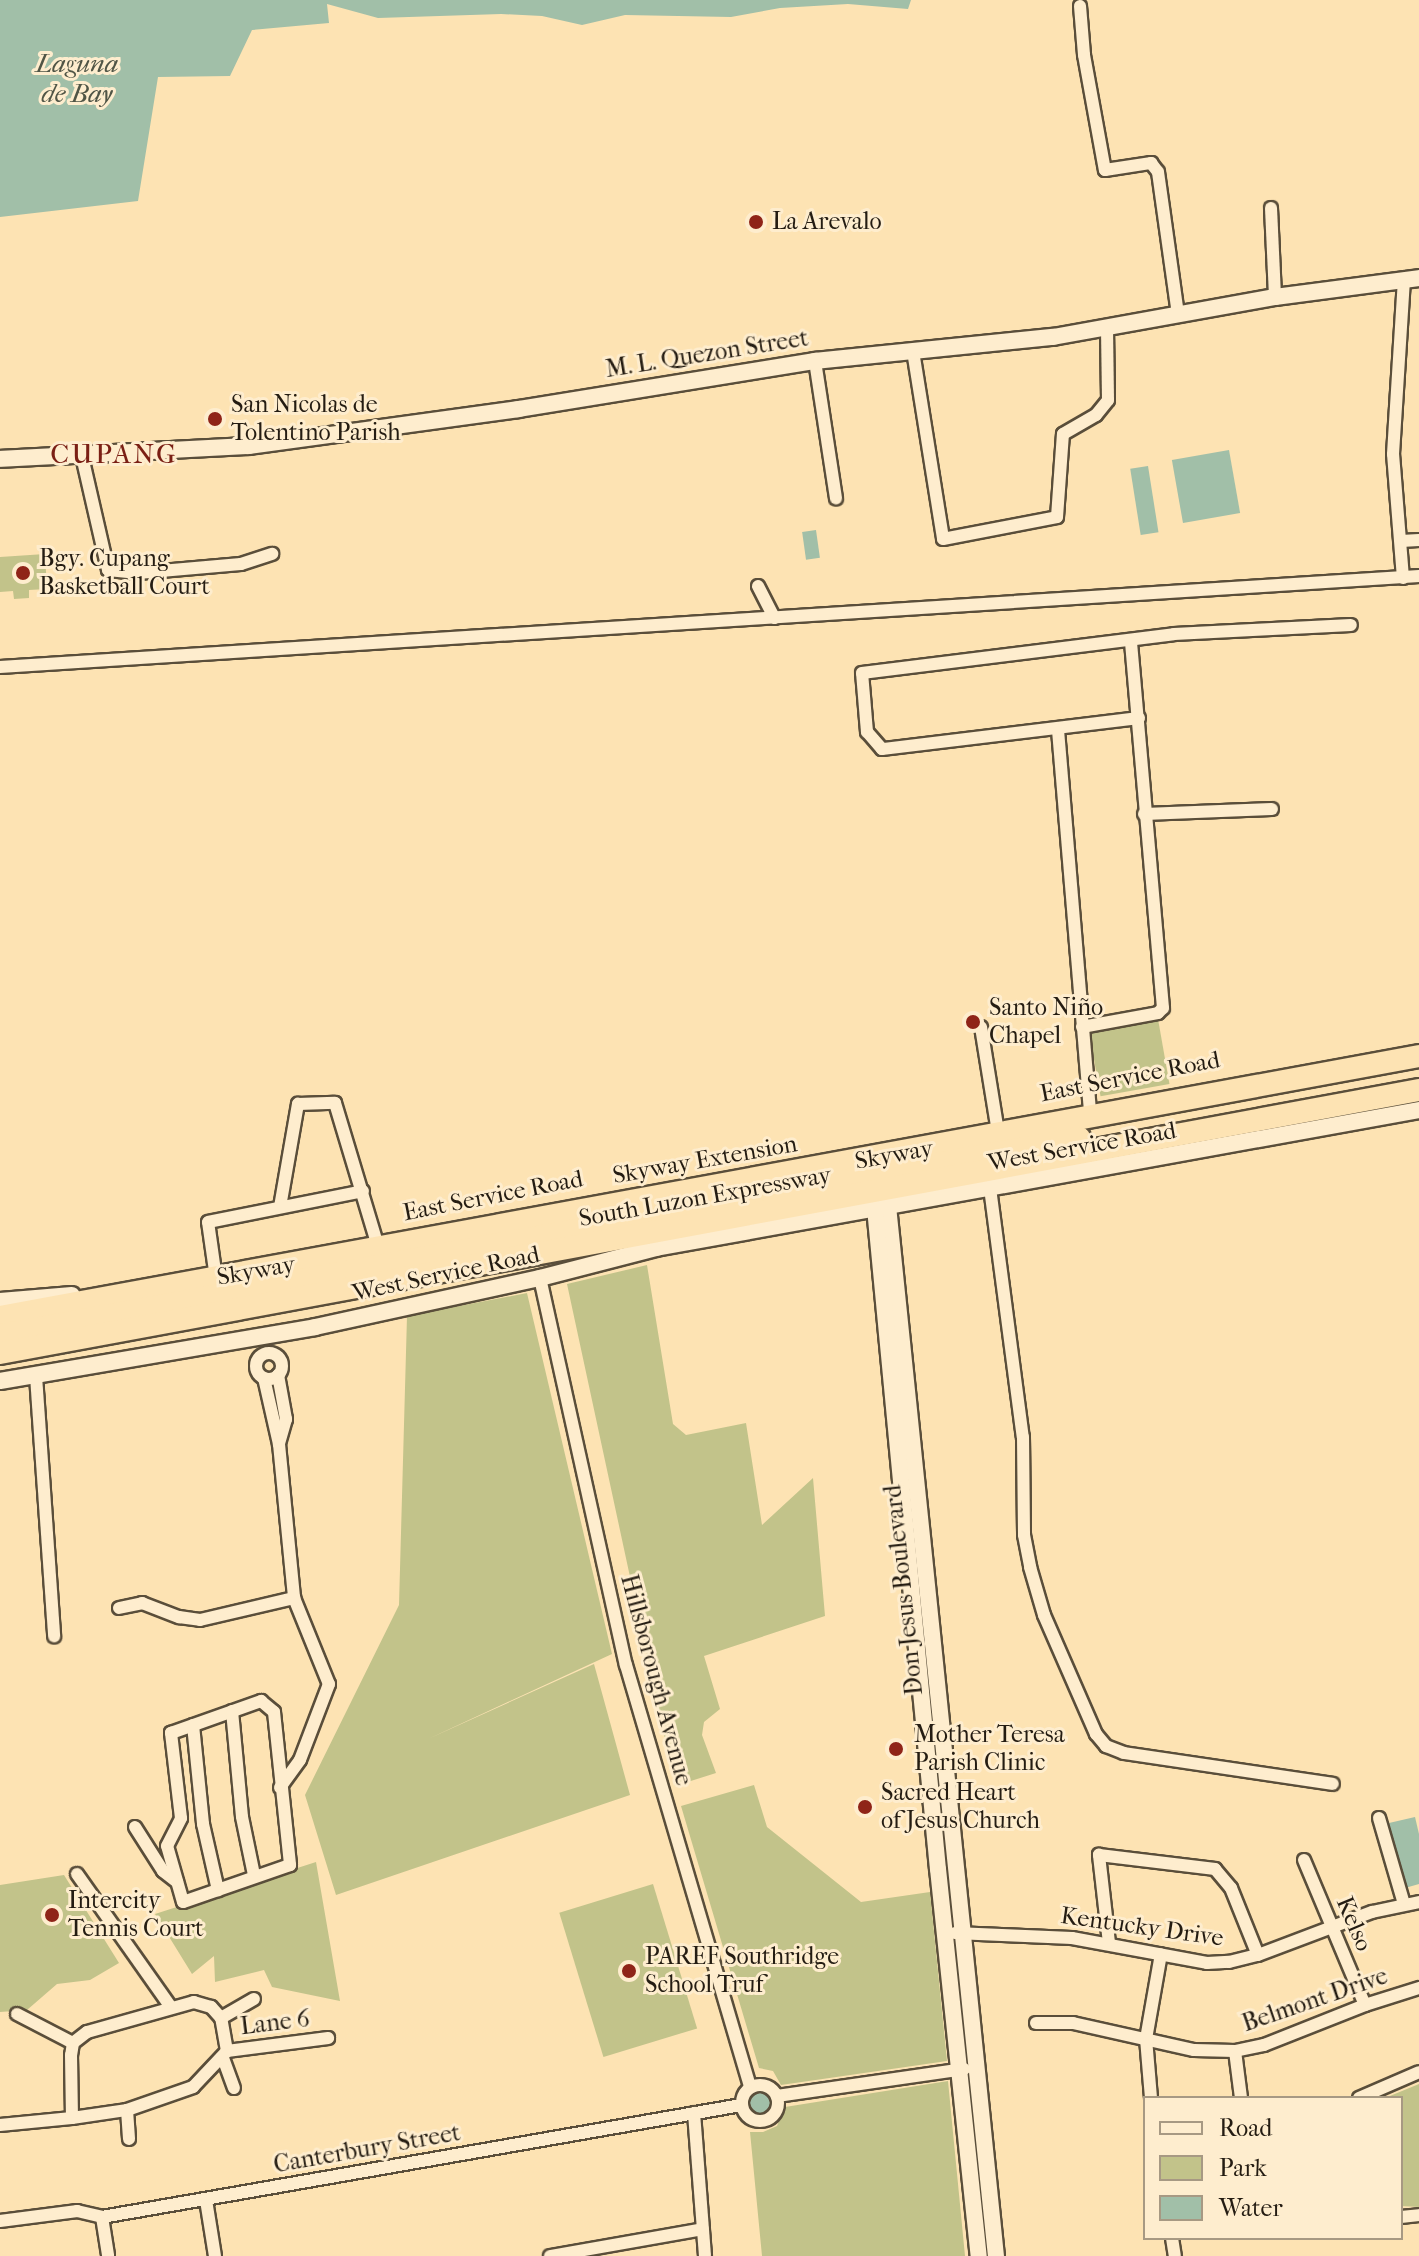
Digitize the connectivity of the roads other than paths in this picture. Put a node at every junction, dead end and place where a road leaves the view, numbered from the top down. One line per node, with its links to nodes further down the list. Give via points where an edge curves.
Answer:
1 (1080, 6): 5 (street, via 1105,170 1151,163 1158,172)
2 (1271, 208): 4 (street)
3 (1412, 279): 4 (main road, M. L. Quezon Street); 13 (street, via 1393,454)
4 (1275, 297): 5 (main road, M. L. Quezon Street)
5 (1178, 315): 6 (main road, M. L. Quezon Street)
6 (1107, 327): 7 (main road, M. L. Quezon Street); 7 (street, via 1108,400 1096,415 1063,434 1057,517 943,539)
7 (913, 351): 8 (main road, M. L. Quezon Street)
8 (815, 361): 9 (main road, M. L. Quezon Street, via 249,446); 11 (street)
9 (81, 452): 10 (main road, M. L. Quezon Street); 14 (street, via 108,570 138,573 241,564)
10 (0, 459)
11 (836, 498)
12 (1419, 540): 13 (street)
13 (1401, 541): 16 (street)
14 (272, 554)
15 (1419, 576): 16 (street)
16 (1403, 578): 18 (street)
17 (758, 586): 18 (street)
18 (774, 618): 21 (street)
19 (1351, 625): 20 (street)
20 (1131, 640): 22 (street); 23 (street, via 862,673 867,732 882,749)
21 (0, 667)
22 (1139, 718): 23 (street); 25 (street)
23 (1058, 730): 27 (street)
24 (1272, 809): 25 (street)
25 (1144, 814): 27 (street, via 1163,1009)
26 (981, 1027): 35 (street)
27 (1082, 1027): 34 (street)
28 (1419, 1049): 34 (main road, East Service Road)
29 (1419, 1056): 44 (highway, Skyway Extension)
30 (1419, 1067): 45 (highway, South Luzon Expressway)
31 (1419, 1076): 46 (highway, Skyway)
32 (1419, 1088): 48 (highway, Skyway); 49 (highway, South Luzon Expressway)
33 (1419, 1108): 36 (main road, West Service Road); 51 (highway)
34 (1090, 1109): 35 (main road, East Service Road)
35 (997, 1126): 40 (main road, East Service Road)
36 (990, 1188): 39 (main road, West Service Road); 65 (street, via 1023,1437 1024,1535 1030,1567 1044,1615 1096,1734 1106,1746 1124,1753)
37 (363, 1191): 38 (street); 38 (street, via 335,1103 298,1104); 40 (street)
38 (280, 1207): 41 (street, via 208,1222)
39 (882, 1207): 42 (main road, West Service Road, via 656,1248); 56 (main road, Don Jesus Boulevard)
40 (377, 1243): 41 (main road, East Service Road)
41 (215, 1271): 43 (main road, East Service Road, via 128,1288)
42 (540, 1278): 47 (main road, West Service Road); 100 (street, Hillsborough Avenue, via 626,1665)
43 (0, 1301)
44 (0, 1317)
45 (0, 1325)
46 (0, 1335)
47 (263, 1336): 50 (street); 52 (main road, West Service Road)
48 (0, 1344)
49 (0, 1353)
50 (267, 1354): 53 (street, via 256,1367); 54 (street, via 280,1360)
51 (0, 1365)
52 (36, 1376): 55 (main road, West Service Road); 60 (street)
53 (264, 1378): 54 (street); 57 (street)
54 (279, 1378): 57 (street, via 286,1419)
55 (0, 1381)
56 (905, 1438): 79 (main road, Don Jesus Boulevard); 80 (main road, Don Jesus Boulevard)
57 (279, 1444): 58 (street)
58 (294, 1598): 59 (street, via 200,1620 142,1603); 64 (street, via 329,1684)
59 (119, 1608)
60 (54, 1636)
61 (232, 1711): 62 (street); 63 (street, via 261,1701 274,1712); 72 (street, via 242,1817)
62 (193, 1725): 69 (street, via 171,1733 181,1818); 75 (street, via 203,1824)
63 (280, 1751): 64 (street); 66 (street)
64 (300, 1760): 66 (street)
65 (1333, 1784)
66 (280, 1788): 72 (street, via 290,1865)
67 (1379, 1818): 77 (street)
68 (135, 1827): 70 (street)
69 (167, 1846): 70 (street); 74 (street)
70 (150, 1851): 74 (street)
71 (1304, 1860): 78 (street, Kelso)
72 (254, 1875): 75 (street)
73 (80, 1878): 87 (street)
74 (177, 1882): 75 (street, via 183,1902)
75 (218, 1890)
76 (1419, 1902): 77 (street, Kentucky Drive)
77 (1404, 1904): 78 (street, Kentucky Drive)
78 (1331, 1926): 83 (street, Kentucky Drive); 86 (street, Kelso)
79 (945, 1933): 80 (street, Kentucky Drive); 91 (main road, Don Jesus Boulevard)
80 (963, 1933): 81 (street, Kentucky Drive); 89 (main road, Don Jesus Boulevard)
81 (1109, 1943): 82 (street, Kentucky Drive); 83 (street, via 1099,1855 1215,1869 1231,1888)
82 (1161, 1954): 83 (street, Kentucky Drive, via 1207,1963); 94 (street)
83 (1258, 1955)
84 (1419, 1988): 86 (street, Belmont Drive)
85 (254, 1999): 90 (street)
86 (1365, 2005): 96 (street, Belmont Drive)
87 (170, 2006): 90 (street, via 203,2003); 95 (street, via 87,2032)
88 (17, 2014): 95 (street)
89 (971, 2017): 91 (main road); 98 (main road, Don Jesus Boulevard)
90 (221, 2018): 97 (street)
91 (954, 2019): 98 (main road, Don Jesus Boulevard)
92 (1036, 2023): 94 (street, Belmont Drive, via 1073,2023)
93 (328, 2038): 97 (street, Lane 6)
94 (1146, 2039): 96 (street, Belmont Drive, via 1194,2050); 103 (street)
95 (73, 2043): 109 (street)
96 (1235, 2051): 104 (street)
97 (225, 2054): 101 (street); 107 (street, via 193,2087)
98 (968, 2068): 102 (street); 120 (main road, Don Jesus Boulevard); 121 (main road, Don Jesus Boulevard)
99 (1419, 2072): 105 (street)
100 (750, 2087): 102 (street, via 769,2086); 106 (street)
101 (234, 2088)
102 (777, 2096): 106 (street, via 778,2109 764,2121 747,2116)
103 (1151, 2096)
104 (1241, 2096)
105 (1364, 2096)
106 (741, 2105): 108 (street, Canterbury Street)
107 (127, 2110): 109 (street); 111 (street)
108 (694, 2113): 112 (street, Canterbury Street); 115 (street)
109 (72, 2118): 110 (street)
110 (0, 2125)
111 (129, 2139)
112 (206, 2200): 113 (street, Canterbury Street); 117 (street)
113 (102, 2217): 114 (street, Canterbury Street, via 77,2211); 116 (street)
114 (0, 2221)
115 (703, 2229): 118 (street); 119 (street)
116 (108, 2256)
117 (215, 2256)
118 (550, 2256)
119 (705, 2256)
120 (979, 2256)
121 (996, 2256)

